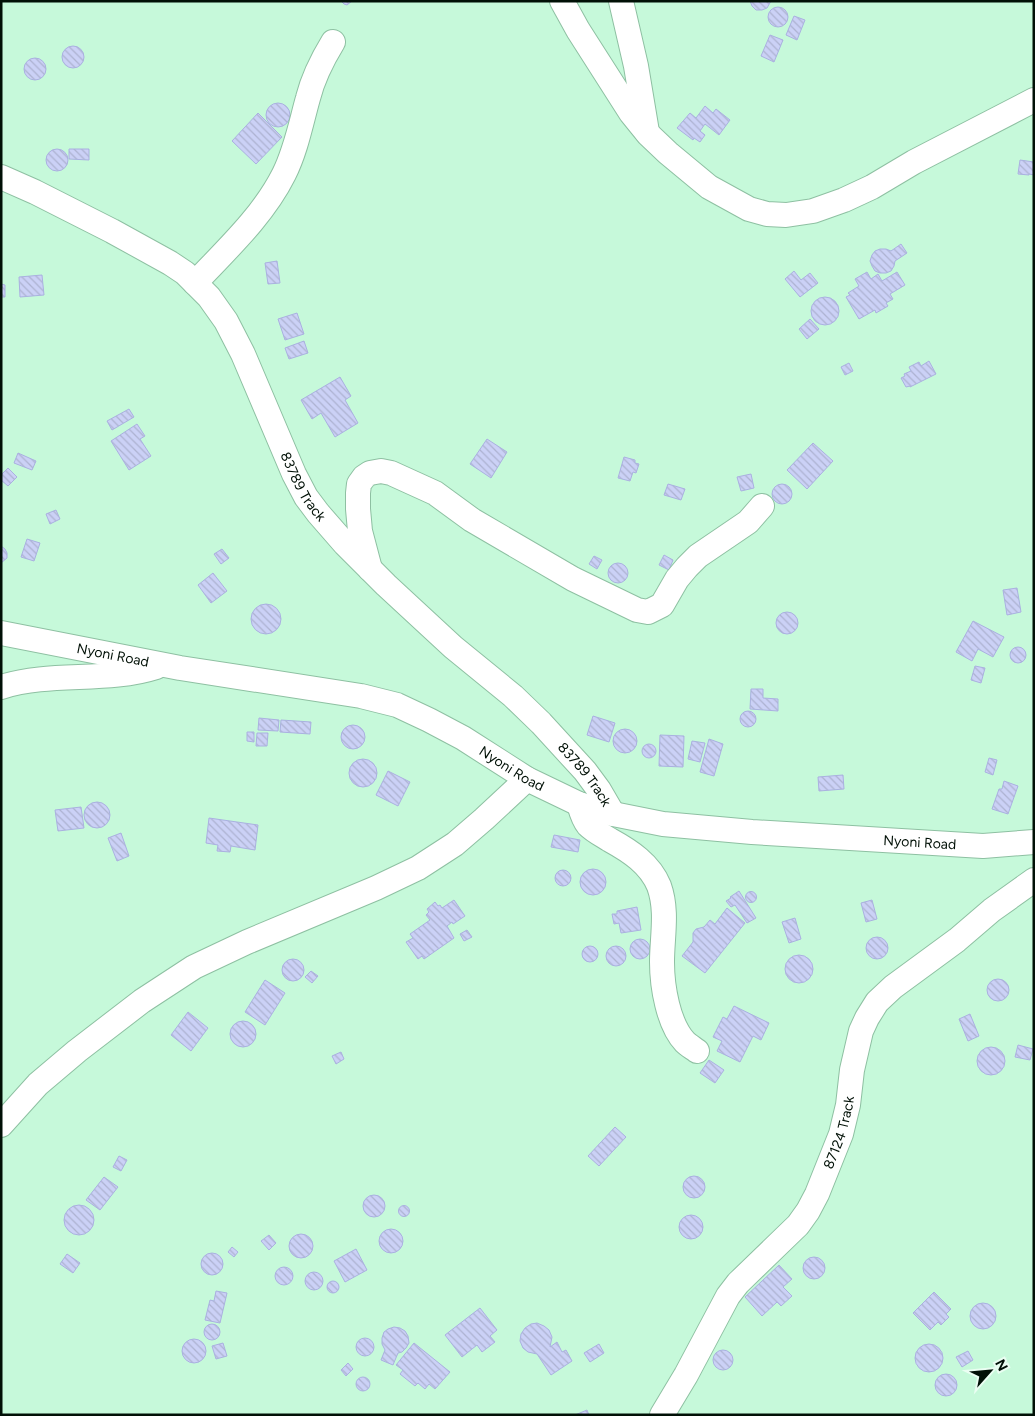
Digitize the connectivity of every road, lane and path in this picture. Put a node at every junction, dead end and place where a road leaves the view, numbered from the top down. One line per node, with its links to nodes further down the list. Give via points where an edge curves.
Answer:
1 (562, 1): 5 (street, via 630,114)
2 (621, 1): 5 (street)
3 (333, 42): 7 (street, via 315,76 285,173 268,202 246,229)
4 (1034, 100): 5 (street, via 844,200 786,215 749,209 709,187)
5 (648, 134)
6 (1, 177): 7 (street, 83789 Track, via 137,245 170,263)
7 (195, 282): 9 (street, 83789 Track, via 209,297 243,354 306,497)
8 (762, 506): 9 (street, via 748,522 698,556 677,579 662,604 648,612 637,610 573,579 480,525 422,486 381,471 364,476 358,501 360,531)
9 (370, 569): 15 (street, 83789 Track, via 541,723 585,771)
10 (1, 633): 11 (street, Nyoni Road)
11 (163, 665): 12 (street, via 124,675 28,680); 13 (street, Nyoni Road, via 361,696 397,705 463,738)
12 (1, 687)
13 (527, 778): 14 (street, Nyoni Road); 19 (street, via 455,844 418,868 194,967 142,1001 38,1084)
14 (579, 804): 15 (street, Nyoni Road); 18 (street, via 586,824 636,856 658,885 664,920 662,980 667,1003 680,1035)
15 (613, 814): 16 (street, Nyoni Road, via 663,824 761,833 983,846)
16 (1034, 842)
17 (1034, 880): 20 (street, 87124 Track, via 877,1002 861,1031 841,1134 817,1194 798,1225 728,1296)
18 (697, 1051)
19 (1, 1124)
20 (662, 1415)

